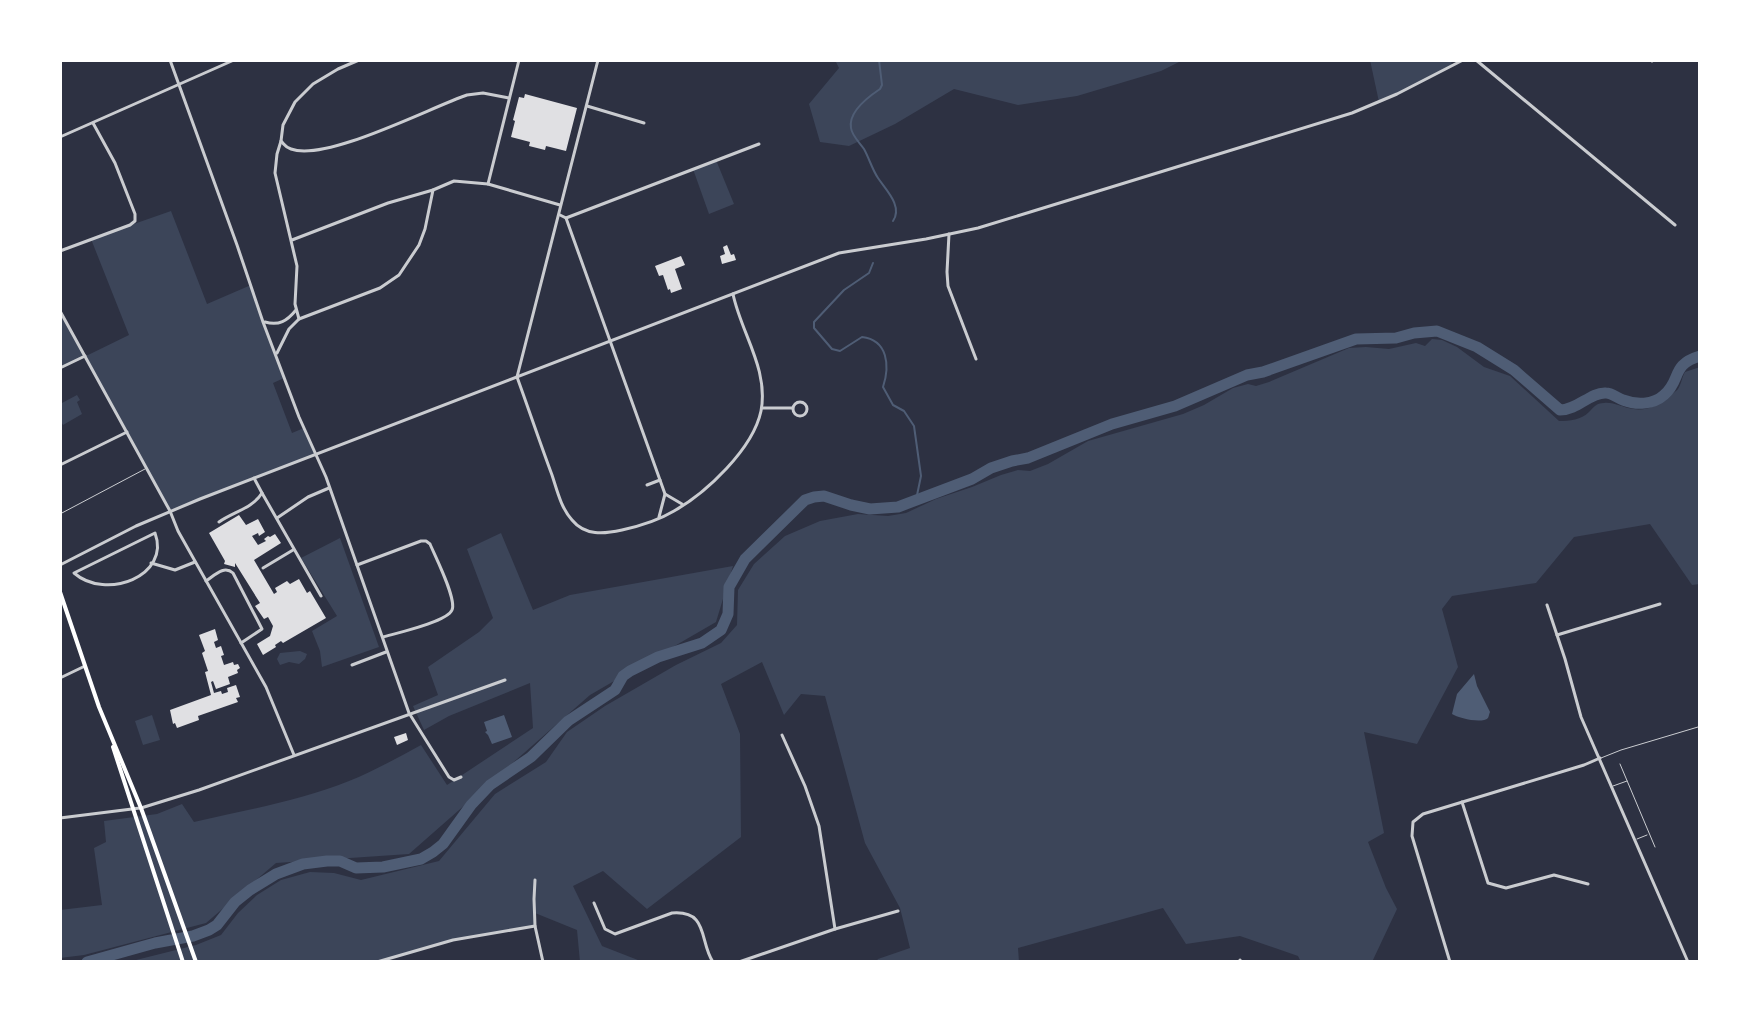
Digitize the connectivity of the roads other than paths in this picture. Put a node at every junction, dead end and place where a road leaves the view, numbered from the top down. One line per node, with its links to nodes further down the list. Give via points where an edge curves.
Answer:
1 (170, 60): 8 (street)
2 (234, 60): 8 (street)
3 (359, 60): 14 (street, via 303,93 285,119)
4 (519, 60): 9 (street)
5 (598, 60): 10 (street)
6 (1463, 60): 22 (street, via 1352,113)
7 (1476, 60): 21 (street)
8 (180, 85): 11 (street); 29 (street)
9 (509, 98): 14 (street, via 467,95 324,149 290,149); 16 (street)
10 (587, 106): 12 (street); 18 (street)
11 (93, 123): 13 (street); 24 (street, via 120,173 135,221)
12 (644, 123)
13 (60, 137)
14 (281, 141): 23 (street, via 275,173)
15 (759, 144): 20 (street)
16 (488, 184): 17 (street, via 454,181); 18 (street)
17 (433, 190): 23 (street); 28 (street, via 419,245 399,275 380,288)
18 (560, 205): 19 (street)
19 (558, 214): 20 (street); 35 (street)
20 (566, 218): 30 (street)
21 (1675, 225)
22 (949, 234): 25 (street, via 839,253); 33 (street, via 948,286)
23 (292, 240): 26 (street)
24 (60, 251)
25 (733, 294): 30 (street); 36 (street, via 760,372)
26 (296, 310): 28 (street); 29 (street, via 281,323)
27 (60, 311): 32 (street)
28 (299, 319): 31 (street)
29 (263, 322): 31 (street)
30 (609, 341): 35 (street); 43 (street)
31 (276, 355): 39 (street)
32 (86, 356): 34 (street); 38 (street)
33 (976, 359)
34 (60, 368)
35 (517, 377): 39 (street); 51 (street, via 563,506 578,526 604,534)
36 (762, 408): 37 (street); 48 (street, via 752,436 733,460)
37 (792, 408)
38 (127, 432): 40 (street); 41 (street)
39 (316, 455): 42 (street); 45 (street)
40 (60, 465)
41 (147, 468): 49 (street); 50 (lane)
42 (254, 478): 46 (street); 49 (street)
43 (660, 480): 44 (street); 47 (street)
44 (647, 485)
45 (329, 488): 52 (street); 58 (street)
46 (262, 493): 52 (street); 53 (street, via 256,503)
47 (665, 494): 48 (street); 51 (street)
48 (684, 504): 51 (street)
49 (170, 511): 55 (street); 57 (street)
50 (60, 514)
51 (659, 517)
52 (276, 519): 54 (street)
53 (219, 522)
54 (293, 550): 59 (street); 62 (street)
55 (195, 562): 56 (street, via 175,570); 60 (street)
56 (151, 563): 56 (street, via 157,549 155,533 74,573 109,586 129,581)
57 (60, 565)
58 (357, 565): 66 (street); 66 (street, via 426,541 453,603 445,617)
59 (263, 568)
60 (206, 581): 67 (street); 67 (street, via 224,570 233,573 262,625 261,632)
61 (60, 592): 70 (main road)
62 (321, 596)
63 (1660, 604): 65 (street)
64 (1547, 605): 65 (street)
65 (1557, 635): 78 (street)
66 (383, 637): 68 (street)
67 (241, 643): 77 (street)
68 (388, 651): 69 (street); 73 (street)
69 (352, 665)
70 (86, 666): 71 (street); 75 (main road)
71 (60, 678)
72 (505, 680): 73 (street)
73 (409, 713): 77 (street); 80 (street, via 449,777)
74 (1698, 727): 78 (lane)
75 (110, 734): 84 (main road); 85 (main road)
76 (782, 735): 95 (street, via 819,826)
77 (294, 755): 84 (street)
78 (1600, 758): 82 (street); 83 (street)
79 (1620, 764): 81 (lane)
80 (461, 777)
81 (1627, 780): 82 (lane); 87 (lane)
82 (1611, 787): 88 (street)
83 (1462, 802): 91 (street, via 1488,883 1506,888 1554,875); 102 (street, via 1423,814 1412,826)
84 (141, 808): 85 (street); 97 (main road)
85 (133, 809): 86 (street); 96 (main road)
86 (60, 818)
87 (1649, 834): 88 (lane); 89 (lane)
88 (1635, 840): 103 (street)
89 (1655, 847)
90 (535, 880): 94 (street)
91 (1588, 884)
92 (594, 903): 100 (street, via 605,929 615,934 672,913 690,915 703,929)
93 (898, 911): 95 (street)
94 (535, 926): 98 (street, via 453,940); 99 (street)
95 (835, 929): 101 (street)
96 (183, 962)
97 (196, 962)
98 (380, 962)
99 (543, 962)
100 (713, 962)
101 (739, 962)
102 (1450, 962)
103 (1688, 962)

